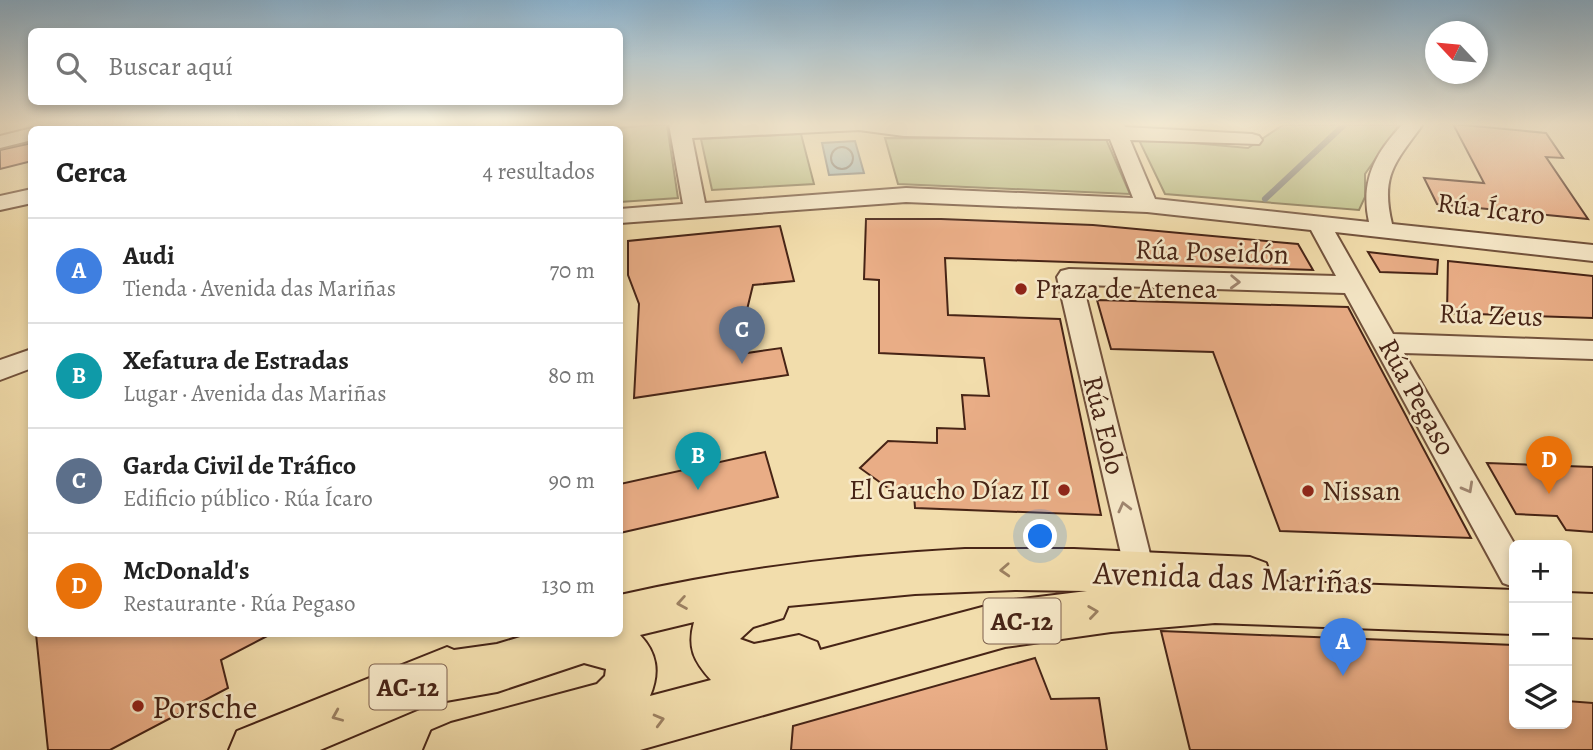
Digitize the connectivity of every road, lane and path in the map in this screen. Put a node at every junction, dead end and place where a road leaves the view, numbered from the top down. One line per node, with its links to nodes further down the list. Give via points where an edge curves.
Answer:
1 (686, 159): 7 (street)
2 (1128, 159): 6 (street)
3 (1385, 159): 10 (street, via 1378,168 1376,188)
4 (28, 197): 5 (street)
5 (0, 203)
6 (1147, 205): 7 (street, Rúa Ícaro, via 906,195); 9 (street, Rúa Ícaro)
7 (695, 209): 8 (street, Rúa Ícaro)
8 (623, 216)
9 (1318, 222): 10 (street, Rúa Ícaro); 13 (street, Rúa Pegaso)
10 (1382, 228): 11 (street, Rúa Ícaro)
11 (1593, 253)
12 (1069, 277): 13 (street, Rúa Poseidón, one-way to 13); 19 (street, Rúa Eolo, one-way to 12)
13 (1354, 285): 14 (street, Rúa Pegaso)
14 (1387, 343): 15 (street, Rúa Zeus); 18 (street, Rúa Pegaso, one-way to 18)
15 (1593, 350)
16 (28, 360): 17 (street)
17 (0, 370)
18 (1509, 564)
19 (1139, 574): 20 (highway, Avenida das Mariñas / AC-12, one-way to 20, via 1016,569); 21 (highway, Avenida das Mariñas / AC-12)
20 (877, 576): 26 (highway, Avenida das Mariñas / AC-12, one-way to 26, via 809,580); 28 (highway, via 743,607 717,625 714,647 730,664 754,668 896,635)
21 (1509, 587)
22 (1572, 588): 23 (highway)
23 (1593, 589)
24 (1509, 612): 28 (highway, Avenida das Mariñas / AC-12, one-way to 24, via 1216,601)
25 (1572, 615): 27 (highway)
26 (623, 616)
27 (1593, 616)
28 (1005, 624): 31 (highway, Avenida das Mariñas / AC-12, one-way to 28)
29 (553, 637): 30 (highway, AC-12)
30 (425, 680): 32 (highway, AC-12, one-way to 32); 33 (highway, via 497,668 584,640 617,645 632,662 628,688 612,706)
31 (573, 747)
32 (257, 750)
33 (451, 750)

